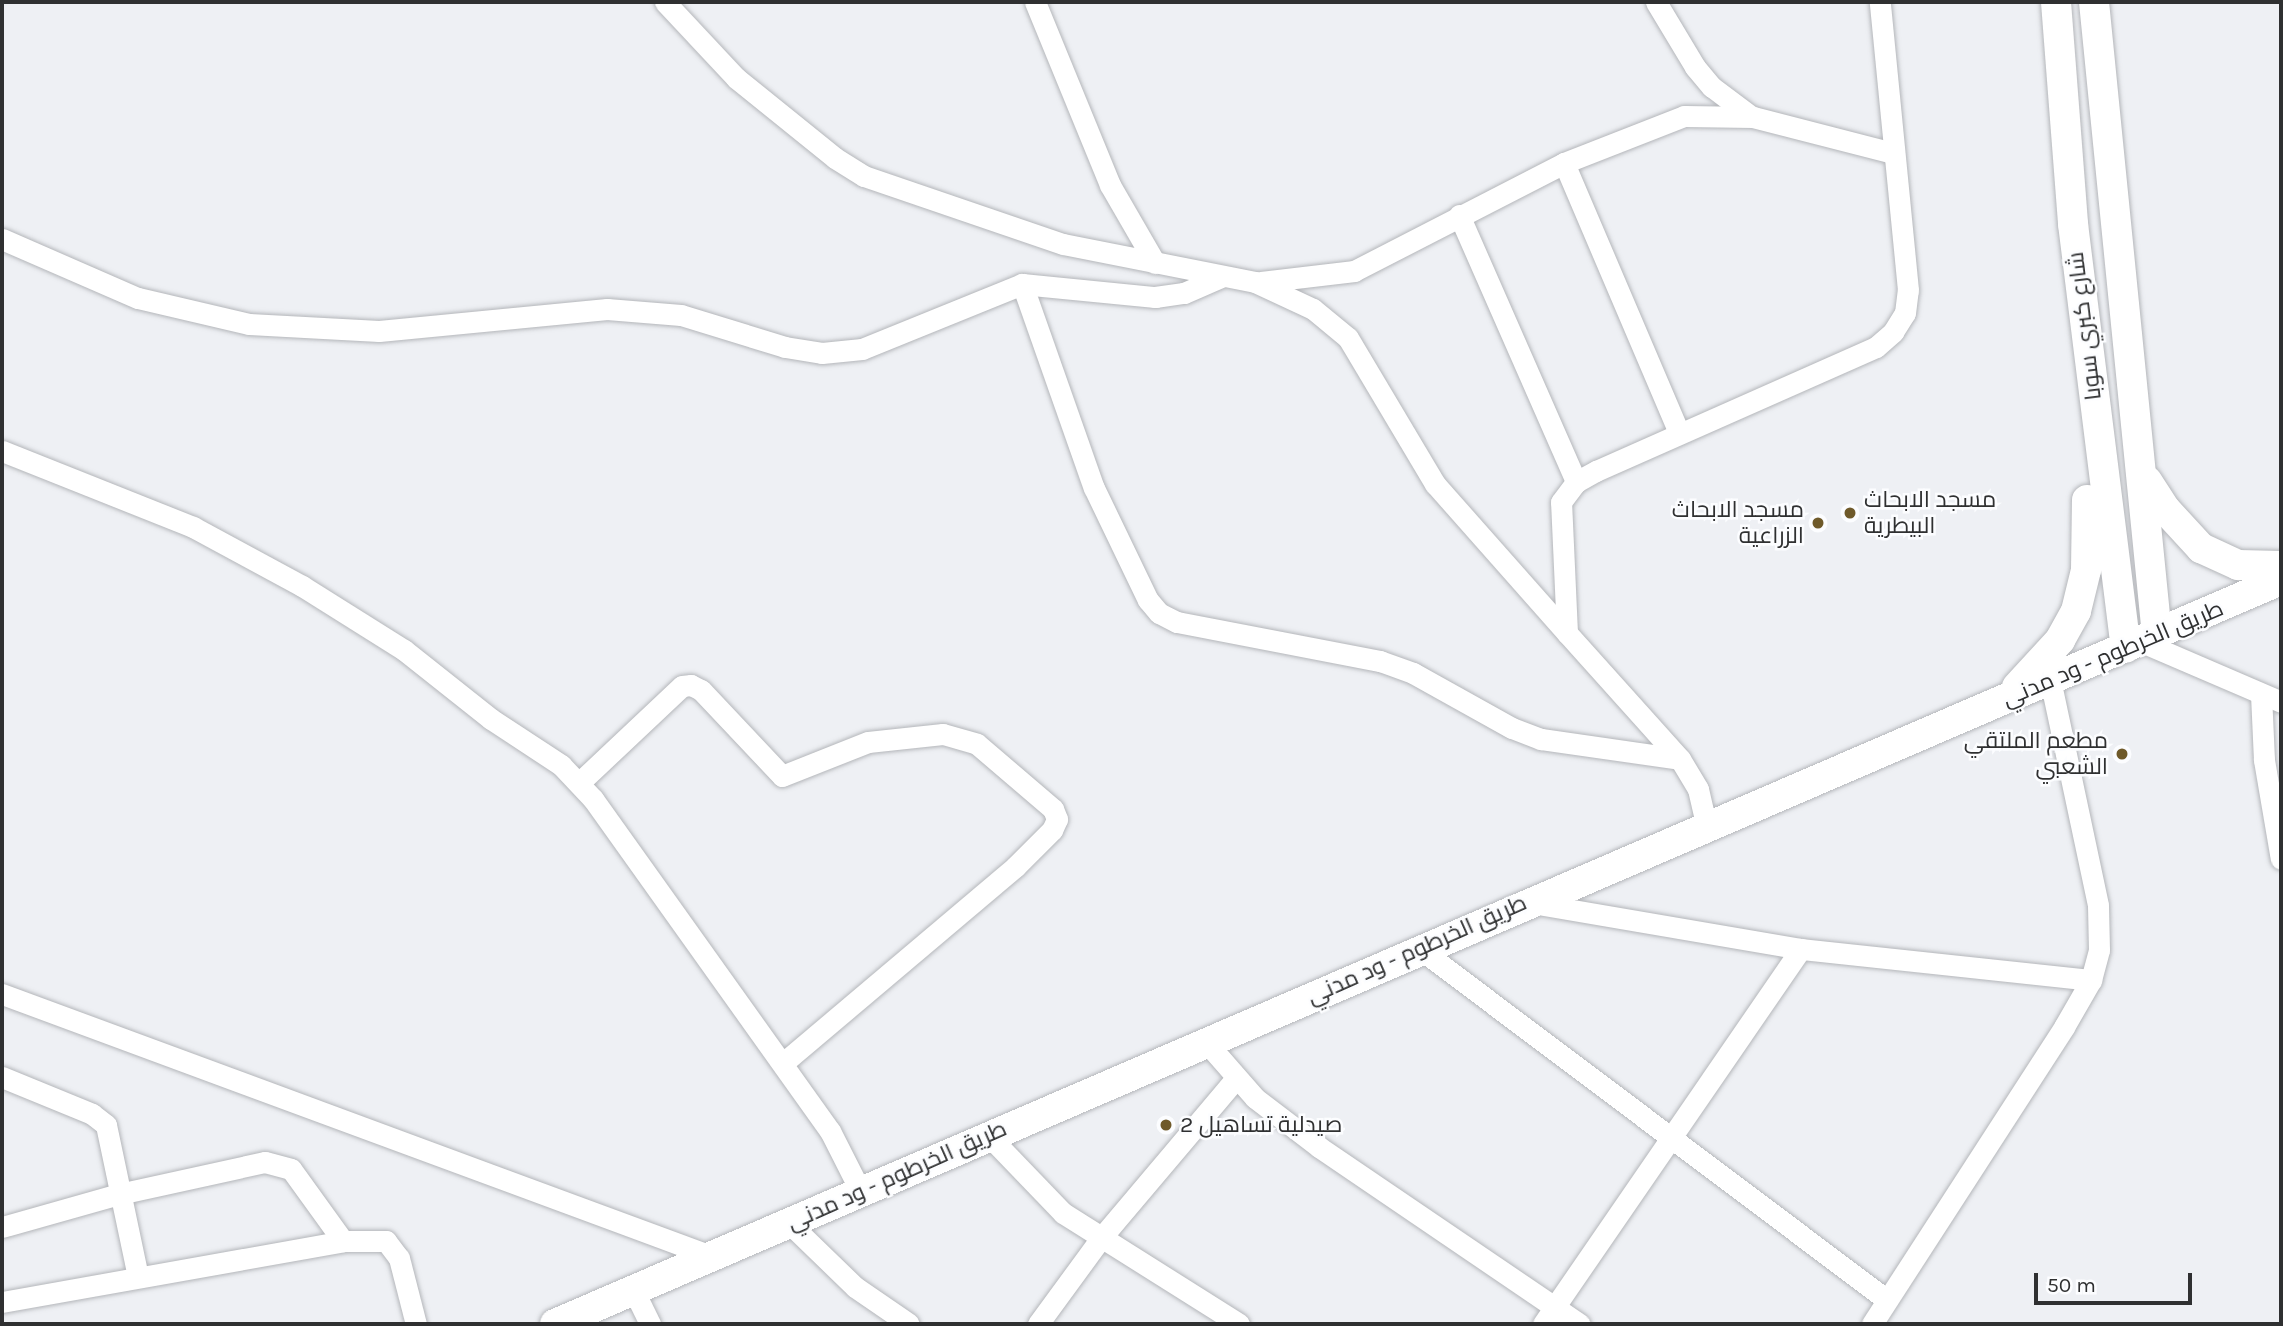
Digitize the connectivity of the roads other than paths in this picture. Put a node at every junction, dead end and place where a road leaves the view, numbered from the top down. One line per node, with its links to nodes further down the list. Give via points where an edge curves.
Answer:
1 (665, 2): 15 (street, via 736,78 864,176 1063,244)
2 (1035, 2): 15 (street, via 1110,186)
3 (1656, 2): 10 (street, via 1695,67 1720,94)
4 (1880, 2): 11 (street)
5 (2056, 2): 7 (highway, شارع كبري سوبا)
6 (2095, 15): 7 (highway); 8 (highway, شارع كبري سوبا)
7 (2058, 32): 9 (highway, شارع كبري سوبا)
8 (2103, 102): 9 (highway); 22 (highway, شارع كبري سوبا)
9 (2064, 107): 19 (highway, شارع كبري سوبا)
10 (1752, 117): 11 (street); 12 (street, via 1684,116)
11 (1893, 153): 20 (street, via 1908,290 1905,313 1893,332 1876,347)
12 (1564, 163): 13 (street); 20 (street)
13 (1459, 215): 17 (street, via 1354,271); 23 (street)
14 (2, 239): 18 (street, via 138,298 249,324 379,331 607,309 681,315 785,347 822,353 862,349)
15 (1155, 263): 16 (street)
16 (1221, 277): 17 (street); 18 (street, via 1184,293 1155,297)
17 (1255, 282): 26 (street, via 1313,309 1348,338 1435,484)
18 (1022, 284): 32 (street, via 1094,488 1148,600 1160,613 1177,622 1380,661 1413,673 1512,728 1541,739)
19 (2093, 389): 27 (highway, شارع كبري سوبا); 30 (highway, via 2083,442 2089,523 2082,594 2060,640)
20 (1679, 432): 23 (street)
21 (2, 451): 33 (street, via 193,527 302,586 404,650)
22 (2145, 477): 24 (highway, via 2166,510 2202,548 2238,565); 27 (highway, شارع كبري سوبا)
23 (1576, 481): 26 (street, via 1561,502 1559,514)
24 (2281, 565)
25 (2281, 580): 27 (highway, طريق الخرطوم - ود مدني)
26 (1567, 633): 32 (street)
27 (2142, 642): 28 (highway, طريق الخرطوم - ود مدني); 29 (street)
28 (2049, 680): 30 (highway, طريق الخرطوم - ود مدني); 39 (street, via 2101,922)
29 (2261, 694): 31 (street); 35 (street, via 2264,760)
30 (2002, 702): 34 (highway, طريق الخرطوم - ود مدني)
31 (2281, 702)
32 (1680, 759): 34 (street, via 1698,789)
33 (580, 782): 42 (street); 42 (street, via 681,686 691,685 701,690 782,776 868,743 943,734 977,744 1053,809 1057,819 1052,830 1015,867)
34 (1707, 828): 36 (highway, طريق الخرطوم - ود مدني)
35 (2281, 859)
36 (1527, 902): 37 (highway, طريق الخرطوم - ود مدني); 38 (street)
37 (1420, 949): 41 (highway, طريق الخرطوم - ود مدني); 46 (street)
38 (1801, 949): 39 (street); 46 (street)
39 (2091, 980): 56 (street)
40 (2, 994): 53 (street)
41 (1206, 1042): 44 (street); 45 (highway, طريق الخرطوم - ود مدني)
42 (783, 1063): 47 (street, via 830,1130)
43 (2, 1077): 48 (street, via 92,1114 106,1125)
44 (1236, 1077): 51 (street); 58 (street, via 1320,1147)
45 (989, 1136): 47 (highway, طريق الخرطوم - ود مدني); 51 (street, via 1063,1213)
46 (1672, 1138): 56 (street); 58 (street)
47 (862, 1192): 49 (highway, طريق الخرطوم - ود مدني)
48 (118, 1194): 50 (street); 52 (street, via 278,1163 310,1190); 54 (street)
49 (789, 1223): 53 (highway, طريق الخرطوم - ود مدني); 62 (street, via 855,1287)
50 (2, 1227)
51 (1101, 1238): 63 (street); 64 (street)
52 (343, 1241): 54 (street); 59 (street, via 386,1241 394,1247)
53 (711, 1256): 55 (highway, طريق الخرطوم - ود مدني)
54 (138, 1277): 57 (street)
55 (634, 1291): 60 (highway, طريق الخرطوم - ود مدني); 61 (street)
56 (1887, 1300): 66 (street)
57 (2, 1302)
58 (1549, 1316): 65 (street)
59 (416, 1324)
60 (555, 1324)
61 (650, 1324)
62 (909, 1324)
63 (1038, 1324)
64 (1239, 1324)
65 (1579, 1324)
66 (1872, 1324)

